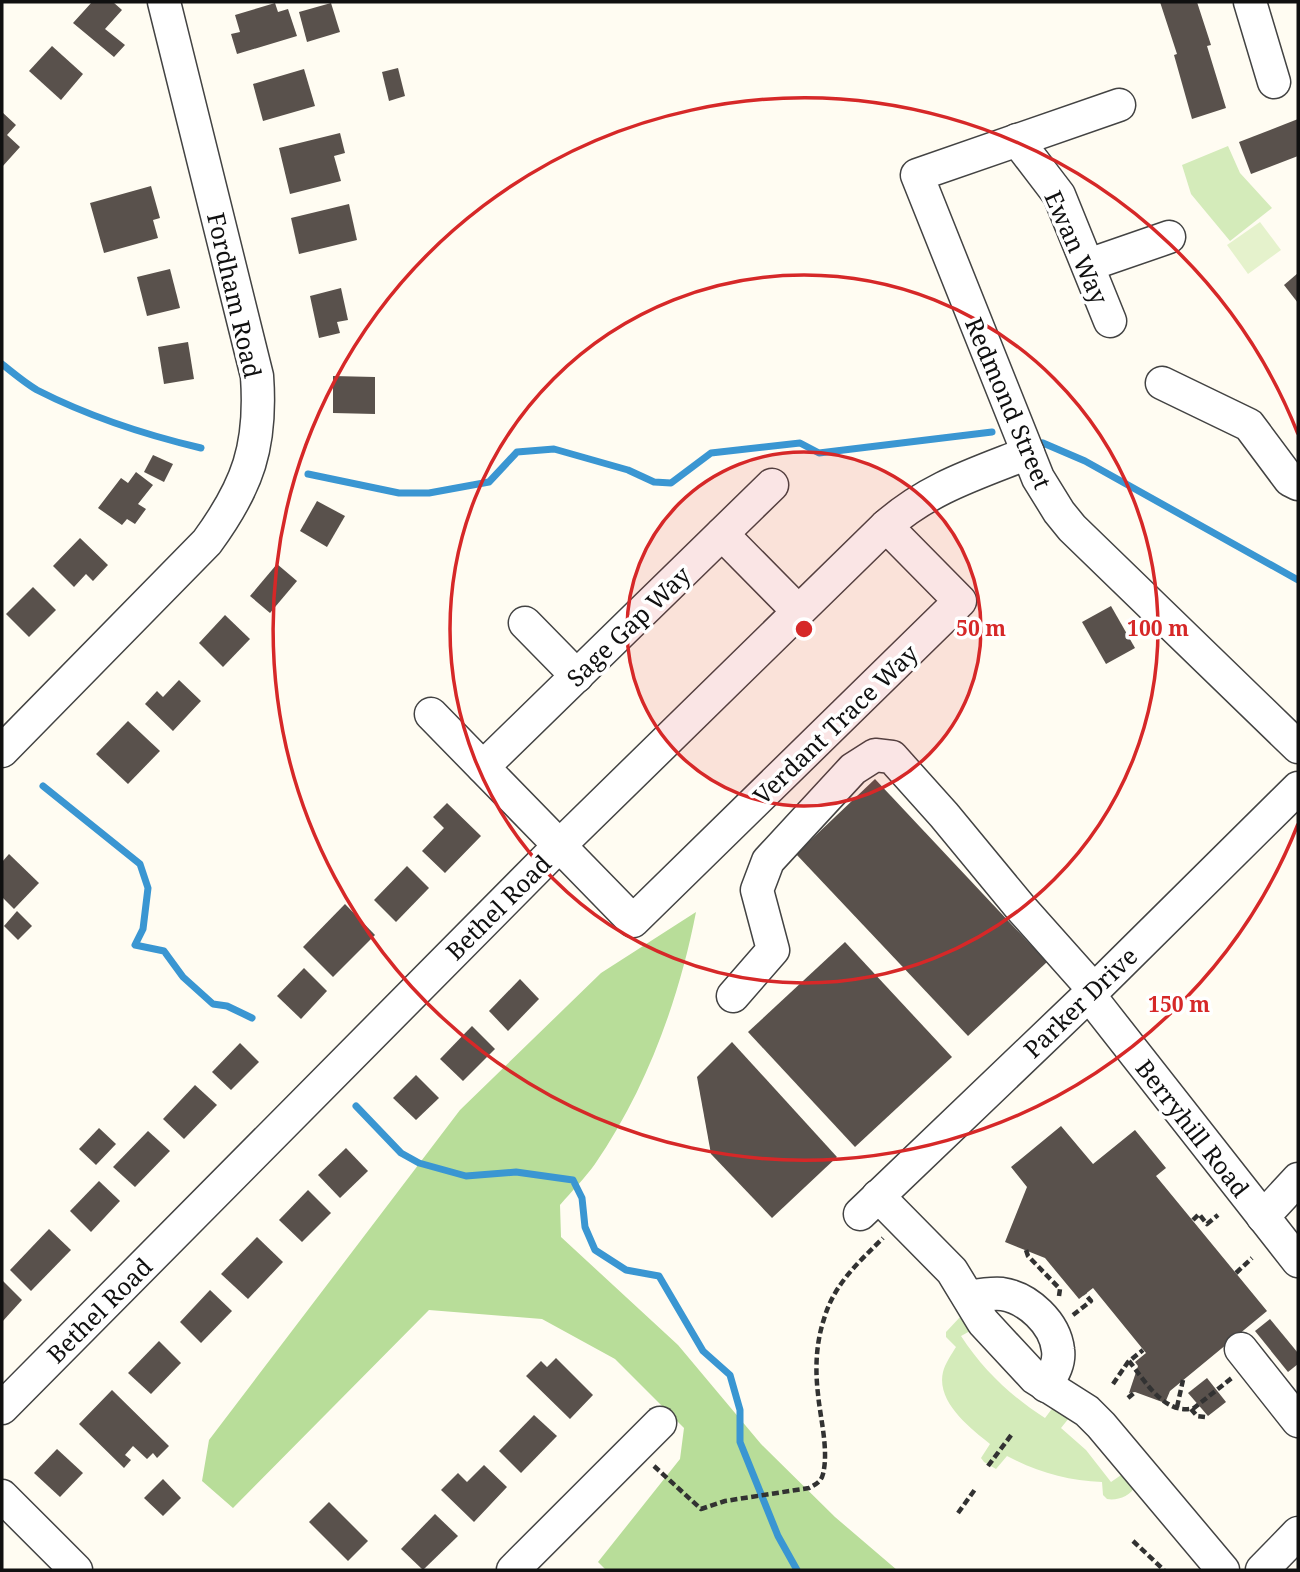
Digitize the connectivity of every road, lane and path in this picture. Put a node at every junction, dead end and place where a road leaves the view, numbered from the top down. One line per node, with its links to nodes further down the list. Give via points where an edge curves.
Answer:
1 (164, 2): 20 (street, Fordham Road, via 257,376 255,443 246,479 207,542)
2 (1250, 2): 3 (street)
3 (1274, 82)
4 (1119, 105): 5 (street)
5 (1017, 140): 7 (street, Ewan Way, via 1059,195); 10 (street, Redmond Street, via 917,175)
6 (1169, 237): 7 (street)
7 (1088, 265): 8 (street, Ewan Way)
8 (1110, 321)
9 (1162, 383): 11 (street, via 1249,425 1290,480)
10 (1028, 453): 13 (street, Bethel Road, via 938,489); 19 (street, Redmond Street, via 1047,495 1072,528)
11 (1298, 484)
12 (772, 485): 14 (street, Sage Gap Way)
13 (886, 526): 15 (street, Bethel Road); 23 (street, Verdant Trace Way, via 960,601 633,921)
14 (722, 534): 15 (street); 17 (street, Sage Gap Way)
15 (798, 611): 23 (street, Bethel Road)
16 (525, 623): 17 (street)
17 (577, 676): 21 (street, Sage Gap Way)
18 (431, 715): 21 (street)
19 (1298, 747)
20 (2, 751)
21 (483, 767): 23 (street)
22 (1298, 788): 24 (street, Parker Drive)
23 (559, 845): 48 (street, Bethel Road)
24 (1092, 993): 25 (street, Berryhill Road, via 892,757 875,755 853,769 768,861 757,890 772,950); 28 (street, Berryhill Road); 36 (street, Parker Drive, via 869,1205 952,1270)
25 (733, 996)
26 (1298, 1179): 28 (street)
27 (1219, 1215): 29 (path, via 1208,1224 1199,1214)
28 (1263, 1217): 33 (street, Berryhill Road)
29 (1193, 1220)
30 (891, 1230): 54 (path, via 845,1276 823,1321 816,1360 824,1435 820,1482 701,1509)
31 (1027, 1250): 37 (path, via 1060,1289)
32 (1252, 1258): 34 (path)
33 (1298, 1261)
34 (1236, 1273)
35 (1085, 1294): 38 (path, via 1091,1301)
36 (969, 1297): 44 (street, via 983,1322); 44 (street, via 1005,1295 1037,1311 1059,1351)
37 (1051, 1304)
38 (1064, 1322)
39 (1143, 1350): 41 (path)
40 (1241, 1360): 49 (path); 51 (street)
41 (1129, 1361): 43 (path); 47 (path, via 1165,1404)
42 (1183, 1380): 47 (path)
43 (1113, 1384)
44 (1046, 1386): 64 (street, via 1087,1410)
45 (1135, 1392): 46 (path)
46 (1128, 1398)
47 (1177, 1407): 49 (path)
48 (2, 1408)
49 (1191, 1409): 50 (path)
50 (1205, 1417)
51 (1298, 1421)
52 (660, 1423): 62 (street)
53 (1013, 1434): 55 (path)
54 (652, 1465)
55 (988, 1466)
56 (976, 1488): 58 (path)
57 (2, 1496): 61 (street)
58 (958, 1513)
59 (1298, 1533): 65 (street)
60 (1133, 1541): 63 (path)
61 (76, 1570)
62 (513, 1570)
63 (1164, 1570)
64 (1223, 1570)
65 (1262, 1570)

